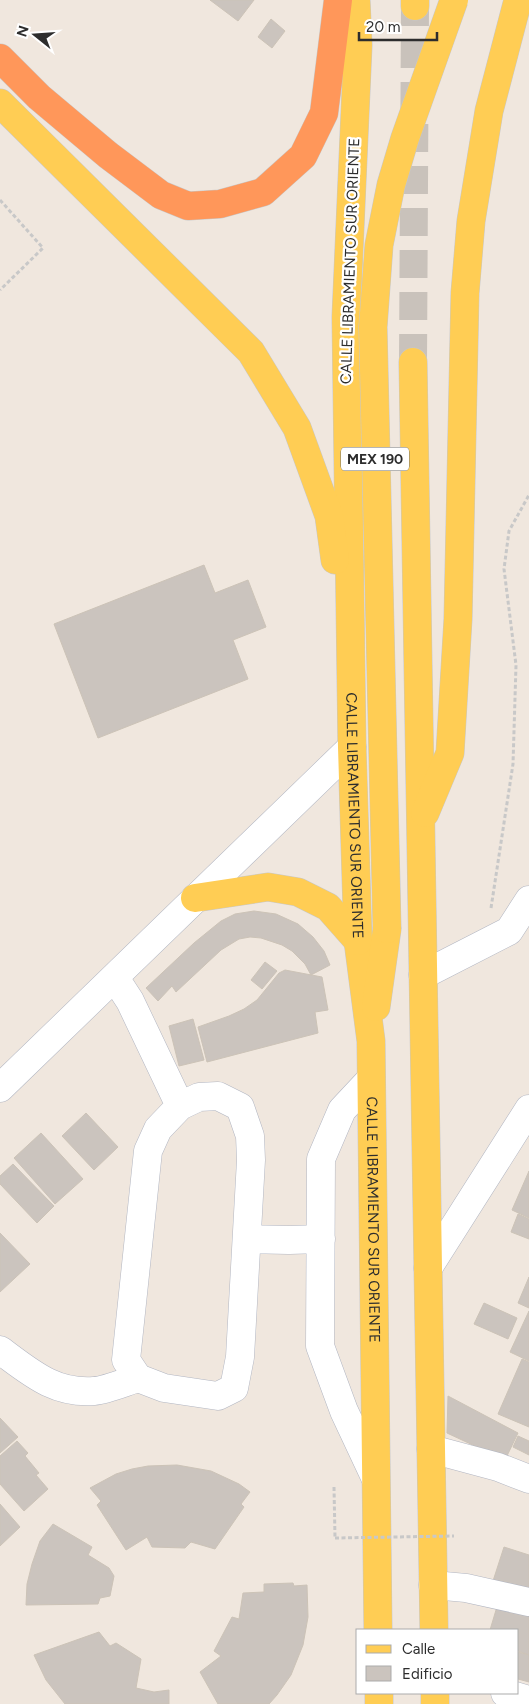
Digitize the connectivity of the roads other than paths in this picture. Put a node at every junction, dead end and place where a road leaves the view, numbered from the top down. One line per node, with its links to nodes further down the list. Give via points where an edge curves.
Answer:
1 (338, 0): 5 (highway, via 324,113 302,156 263,192 220,204 188,206 161,195 39,97)
2 (356, 0): 8 (main road, CALLE LIBRAMIENTO SUR ORIENTE, via 358,45 346,318)
3 (454, 0): 16 (main road, MEX 190, bridge, via 390,185 379,245 374,318 376,492 387,929)
4 (518, 0): 10 (main road, via 488,111 471,221 465,293 458,619 450,753)
5 (0, 58)
6 (0, 102): 8 (main road, via 251,352 297,428 329,516)
7 (413, 362): 10 (main road)
8 (351, 672): 9 (main road, CALLE LIBRAMIENTO SUR ORIENTE)
9 (352, 747): 11 (street); 13 (main road, CALLE LIBRAMIENTO SUR ORIENTE)
10 (421, 823): 14 (main road)
11 (195, 898): 13 (main road, via 268,887 298,892 328,907); 15 (street)
12 (529, 900): 14 (street, via 509,930)
13 (358, 941): 16 (main road, CALLE LIBRAMIENTO SUR ORIENTE)
14 (423, 975): 23 (main road)
15 (115, 978): 18 (street); 19 (street, via 130,1001)
16 (371, 1041): 17 (main road, CALLE LIBRAMIENTO SUR ORIENTE)
17 (371, 1079): 22 (street, via 342,1110 322,1159); 27 (main road, CALLE LIBRAMIENTO SUR ORIENTE)
18 (0, 1088)
19 (180, 1106): 21 (street, via 199,1097 218,1096 240,1107 250,1136); 25 (street, via 158,1129 148,1151 126,1360)
20 (529, 1109): 23 (street)
21 (247, 1239): 22 (street); 25 (street, via 240,1357 234,1388 218,1396 164,1388)
22 (321, 1239): 27 (street, via 320,1346 344,1411)
23 (428, 1268): 26 (main road)
24 (0, 1350): 25 (street, via 61,1389 94,1391)
25 (138, 1378)
26 (431, 1448): 28 (street); 29 (main road)
27 (375, 1477): 31 (main road, CALLE LIBRAMIENTO SUR ORIENTE)
28 (529, 1479)
29 (433, 1585): 30 (street, via 466,1588); 32 (main road)
30 (529, 1602)
31 (378, 1629)
32 (434, 1629)
33 (508, 1694): 34 (street)
34 (529, 1700)

